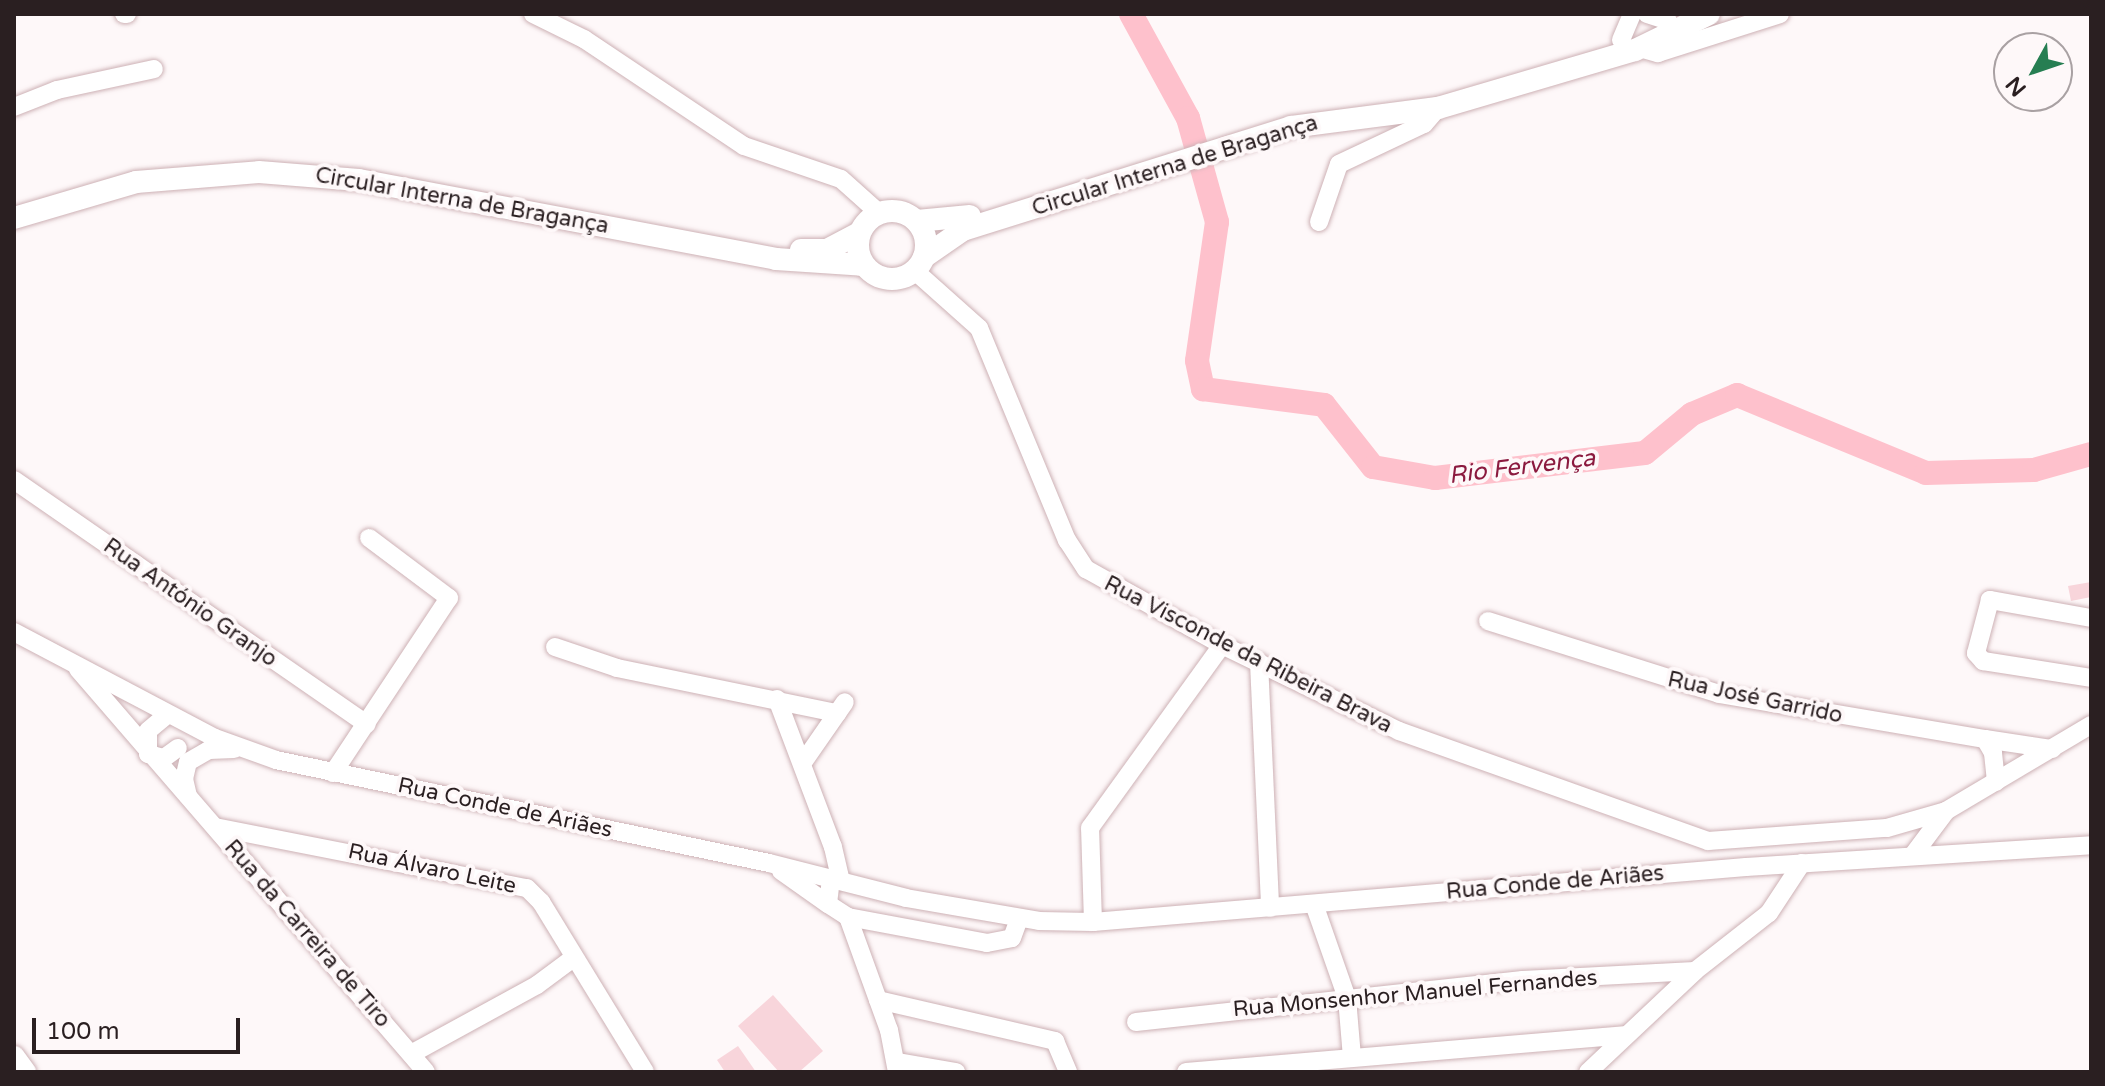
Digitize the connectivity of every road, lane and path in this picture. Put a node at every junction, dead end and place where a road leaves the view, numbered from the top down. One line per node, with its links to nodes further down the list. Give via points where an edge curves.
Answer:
1 (533, 14): 13 (street, via 584,39 744,146 841,179)
2 (1632, 14): 6 (street)
3 (1709, 14): 6 (main road, Circular Interna de Bragança)
4 (1780, 14): 6 (street, via 1658,53)
5 (1665, 16): 6 (main road, Circular Interna de Bragança)
6 (1631, 44): 9 (main road, Circular Interna de Bragança); 10 (main road, Circular Interna de Bragança, via 1433,98 1316,112)
7 (154, 69): 8 (street, via 57,90)
8 (14, 107)
9 (1438, 108): 10 (main road, Circular Interna de Bragança); 16 (street, via 1424,124 1339,164)
10 (1264, 131): 11 (main road, Circular Interna de Bragança)
11 (1117, 176): 15 (main road, Circular Interna de Bragança, via 950,221); 18 (main road, Circular Interna de Bragança, via 963,230)
12 (14, 209): 17 (main road, Circular Interna de Bragança, via 133,175 265,164 403,179 753,244 827,250)
13 (879, 213): 15 (main road, via 903,212); 17 (main road)
14 (14, 218): 19 (main road, Circular Interna de Bragança, via 136,182 259,172 375,183 776,259)
15 (917, 221): 18 (main road, via 926,238)
16 (1319, 222)
17 (859, 233): 19 (main road)
18 (920, 264): 19 (main road, via 883,279); 25 (street, Rua Visconde da Ribeira Brava, via 979,328 1067,540 1086,569)
19 (864, 265)
20 (14, 480): 32 (street, Rua António Granjo)
21 (369, 538): 32 (street, via 449,598)
22 (2091, 618): 29 (street, via 1990,600 1976,653 1983,661)
23 (1488, 621): 34 (street, Rua José Garrido, via 1719,694)
24 (14, 632): 27 (street, Rua Conde de Ariães)
25 (1222, 645): 28 (street, Rua Visconde da Ribeira Brava); 62 (street, via 1090,828)
26 (555, 647): 30 (street, via 617,668)
27 (72, 662): 31 (street, Rua Conde de Ariães); 38 (street, Rua da Carreira de Tiro)
28 (1259, 662): 47 (street, Rua Visconde da Ribeira Brava, via 1399,731); 59 (street)
29 (2091, 678)
30 (777, 699): 39 (street); 39 (street, via 841,707)
31 (174, 717): 35 (street); 37 (street, Rua Conde de Ariães); 38 (street, via 148,731)
32 (367, 724): 40 (street)
33 (2091, 725): 36 (street, Rua Visconde da Ribeira Brava)
34 (1985, 739): 36 (street, Rua José Garrido); 41 (street, via 1993,753)
35 (178, 748): 38 (street, via 164,758); 42 (street)
36 (2052, 749): 41 (street, Rua Visconde da Ribeira Brava)
37 (243, 750): 40 (street, Rua Conde de Ariães); 42 (street, via 200,753 188,762)
38 (148, 754): 42 (street, Rua da Carreira de Tiro)
39 (802, 764): 55 (street)
40 (333, 773): 51 (street, Rua Conde de Ariães)
41 (1996, 782): 43 (street, Rua Visconde da Ribeira Brava)
42 (186, 788): 44 (street, Rua da Carreira de Tiro)
43 (1946, 811): 45 (street, Rua Visconde da Ribeira Brava); 49 (street)
44 (215, 827): 63 (street, Rua Álvaro Leite, via 527,888 541,902); 69 (street, Rua da Carreira de Tiro)
45 (1887, 828): 46 (street, Rua Visconde da Ribeira Brava); 50 (street)
46 (1745, 839): 47 (street, Rua Visconde da Ribeira Brava); 53 (street)
47 (1708, 841): 54 (street)
48 (2091, 845): 49 (street, Rua Conde de Ariães)
49 (1913, 855): 50 (street, Rua Conde de Ariães)
50 (1887, 857): 52 (street, Rua Conde de Ariães)
51 (769, 863): 55 (street, Rua Conde de Ariães); 57 (street)
52 (1802, 863): 53 (street, Rua Conde de Ariães); 64 (street, via 1769,913)
53 (1746, 867): 54 (street, Rua Conde de Ariães)
54 (1714, 870): 58 (street, Rua Conde de Ariães)
55 (840, 881): 56 (street, Rua Conde de Ariães); 57 (street); 60 (street)
56 (870, 889): 60 (street); 61 (street, Rua Conde de Ariães)
57 (828, 904): 60 (street)
58 (1314, 904): 59 (street, Rua Conde de Ariães); 65 (street)
59 (1270, 908): 62 (street, Rua Conde de Ariães)
60 (850, 912): 61 (street, via 987,943 1012,938); 66 (street)
61 (1019, 919): 62 (street, Rua Conde de Ariães)
62 (1093, 922)
63 (572, 959): 69 (street, via 537,985); 75 (street, Rua Álvaro Leite)
64 (1695, 971): 65 (street, Rua Monsenhor Manuel Fernandes, via 1523,980); 68 (street)
65 (1347, 998): 67 (street, Rua Monsenhor Manuel Fernandes); 71 (street)
66 (878, 1000): 72 (street); 77 (street, via 1055,1041)
67 (1136, 1022)
68 (1624, 1035): 71 (street); 79 (street)
69 (411, 1054): 74 (street, Rua da Carreira de Tiro)
70 (14, 1057): 73 (main road)
71 (1352, 1057): 78 (street)
72 (898, 1067): 76 (street)
73 (25, 1072)
74 (426, 1072)
75 (645, 1072)
76 (956, 1072)
77 (1068, 1072)
78 (1186, 1072)
79 (1588, 1072)

